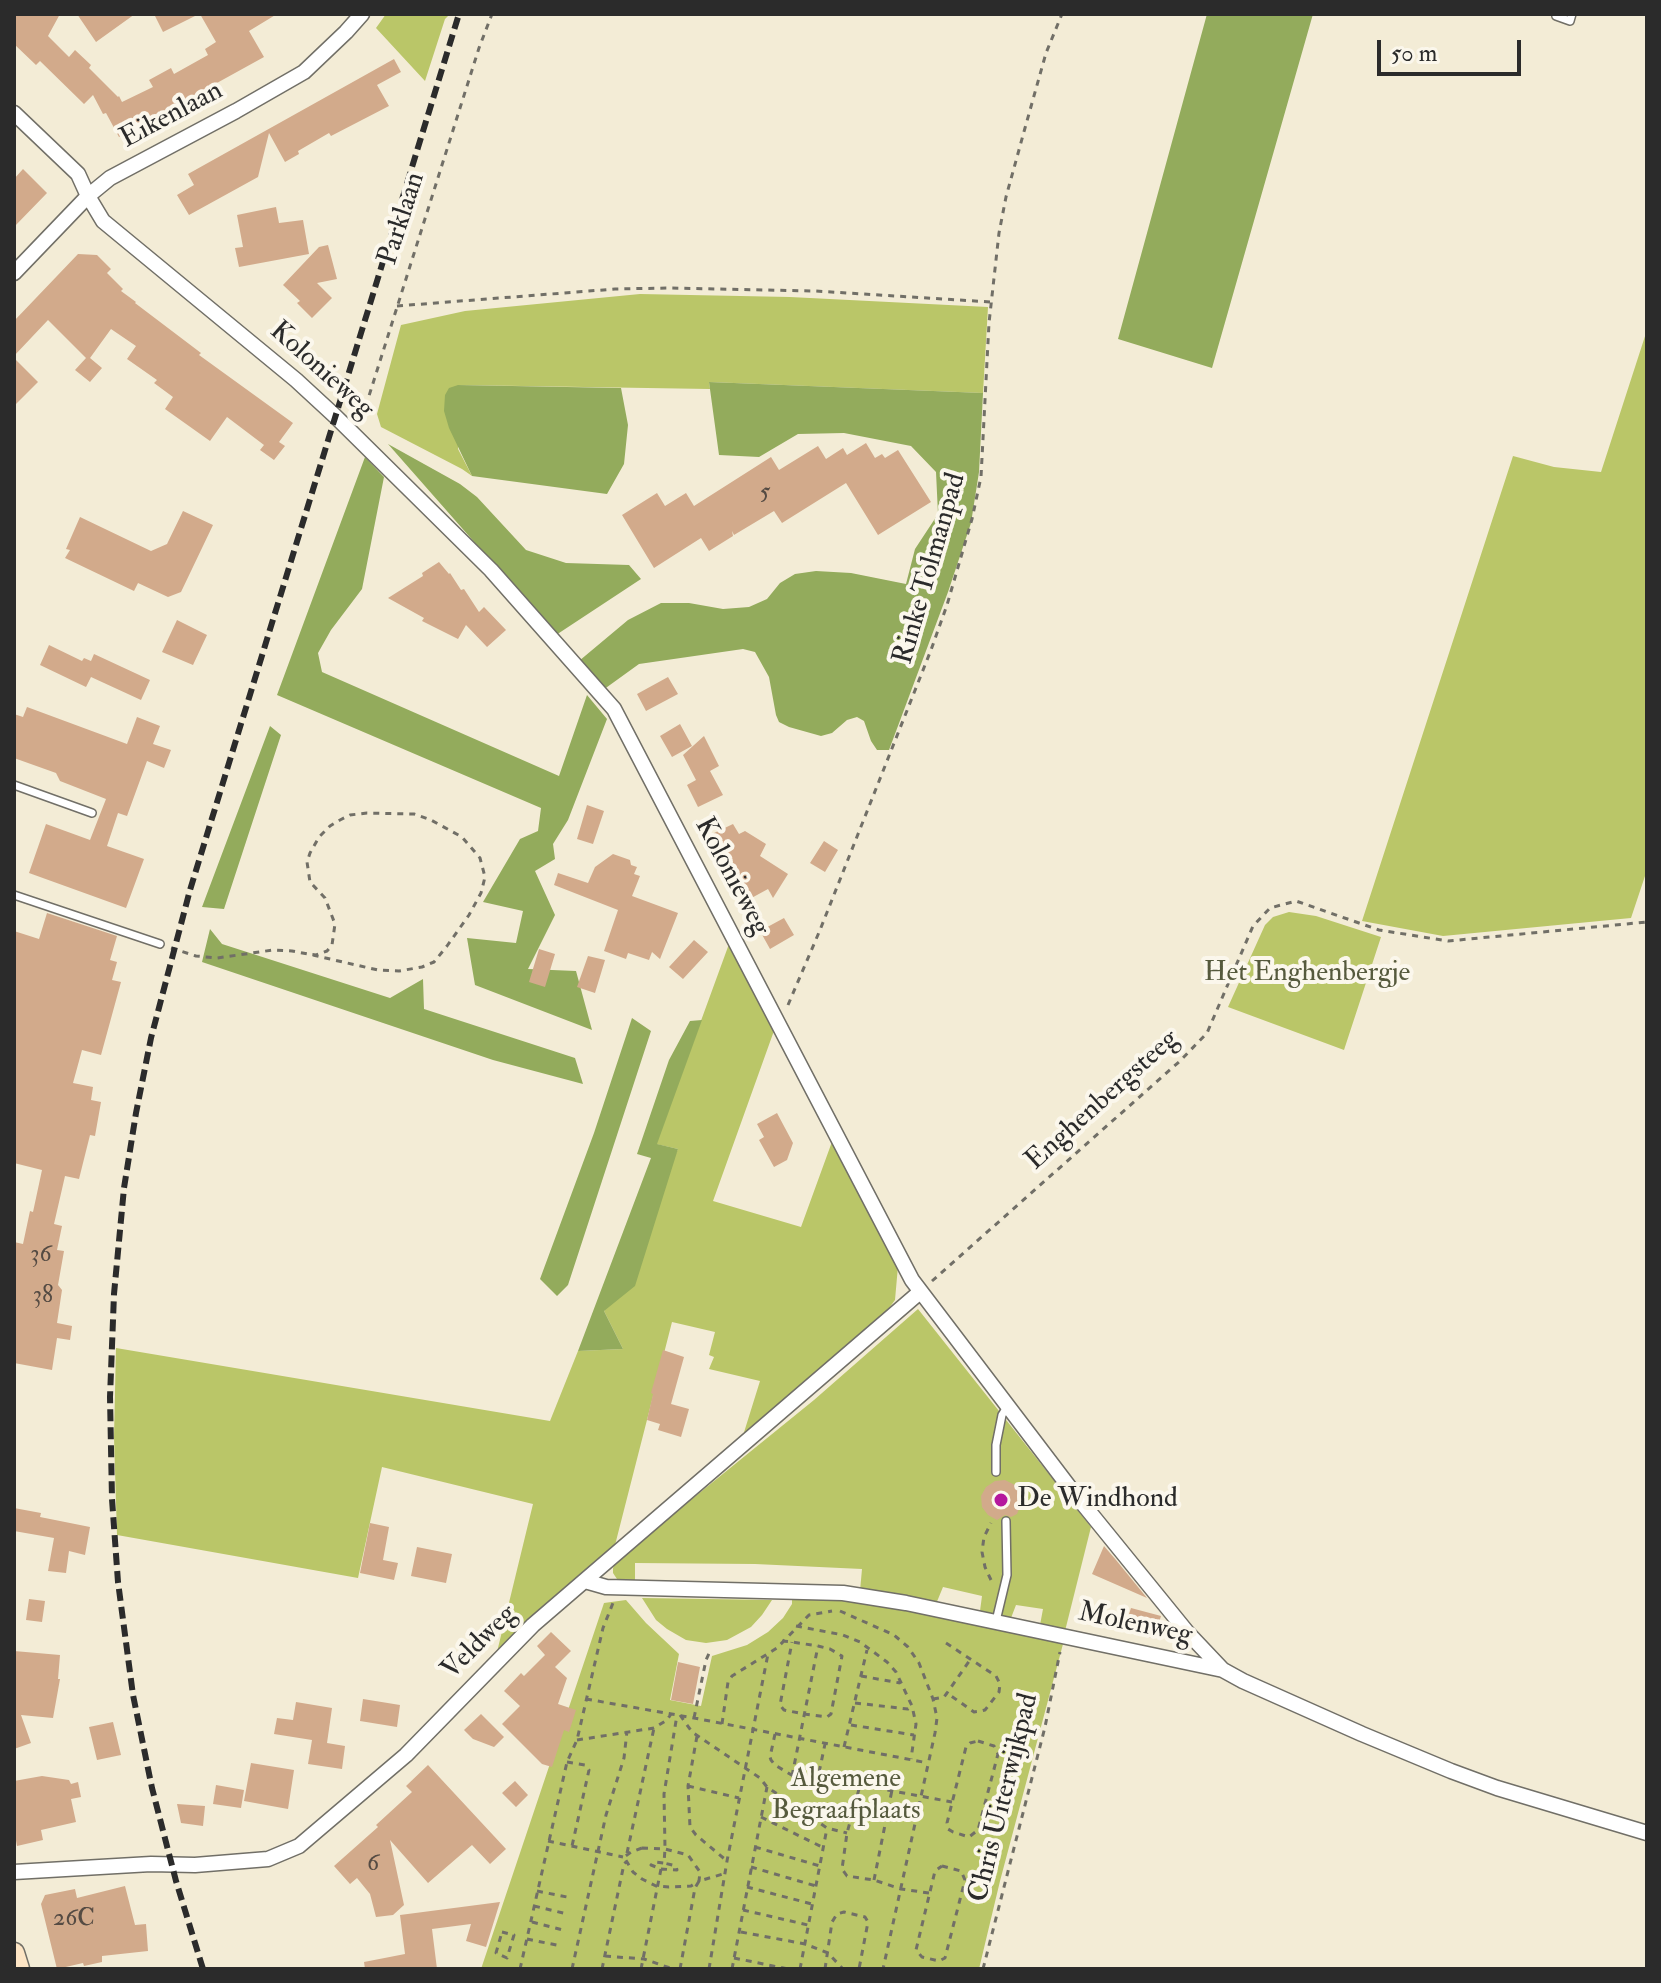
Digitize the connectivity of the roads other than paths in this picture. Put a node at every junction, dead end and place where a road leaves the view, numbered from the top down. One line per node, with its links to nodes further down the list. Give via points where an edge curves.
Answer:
1 (362, 14): 5 (street, Eikenlaan, via 304,72 110,178)
2 (1572, 14): 3 (lane, via 1570,21)
3 (1556, 16)
4 (14, 113): 5 (street, Kolonieweg, via 78,174)
5 (88, 196): 6 (street, Eikenlaan); 11 (street, Kolonieweg, via 103,221 296,380 356,437 491,570 614,709)
6 (14, 273)
7 (14, 785): 8 (lane)
8 (92, 813)
9 (14, 895): 10 (lane)
10 (160, 944)
11 (920, 1292): 12 (street, Kolonieweg); 15 (street, Veldweg)
12 (1007, 1407): 13 (lane, via 996,1445); 17 (street, Kolonieweg, via 1157,1596)
13 (996, 1472)
14 (1006, 1521): 16 (lane, via 1007,1575)
15 (585, 1581): 16 (street, Molenweg, via 618,1588 843,1593); 19 (street, Veldweg, via 533,1625 406,1755 299,1846 268,1859)
16 (996, 1622): 17 (street, Molenweg)
17 (1223, 1670): 18 (street, Molenweg, via 1451,1771)
18 (1647, 1833)
19 (14, 1872)
20 (14, 1953): 21 (main road)
21 (19, 1969)

